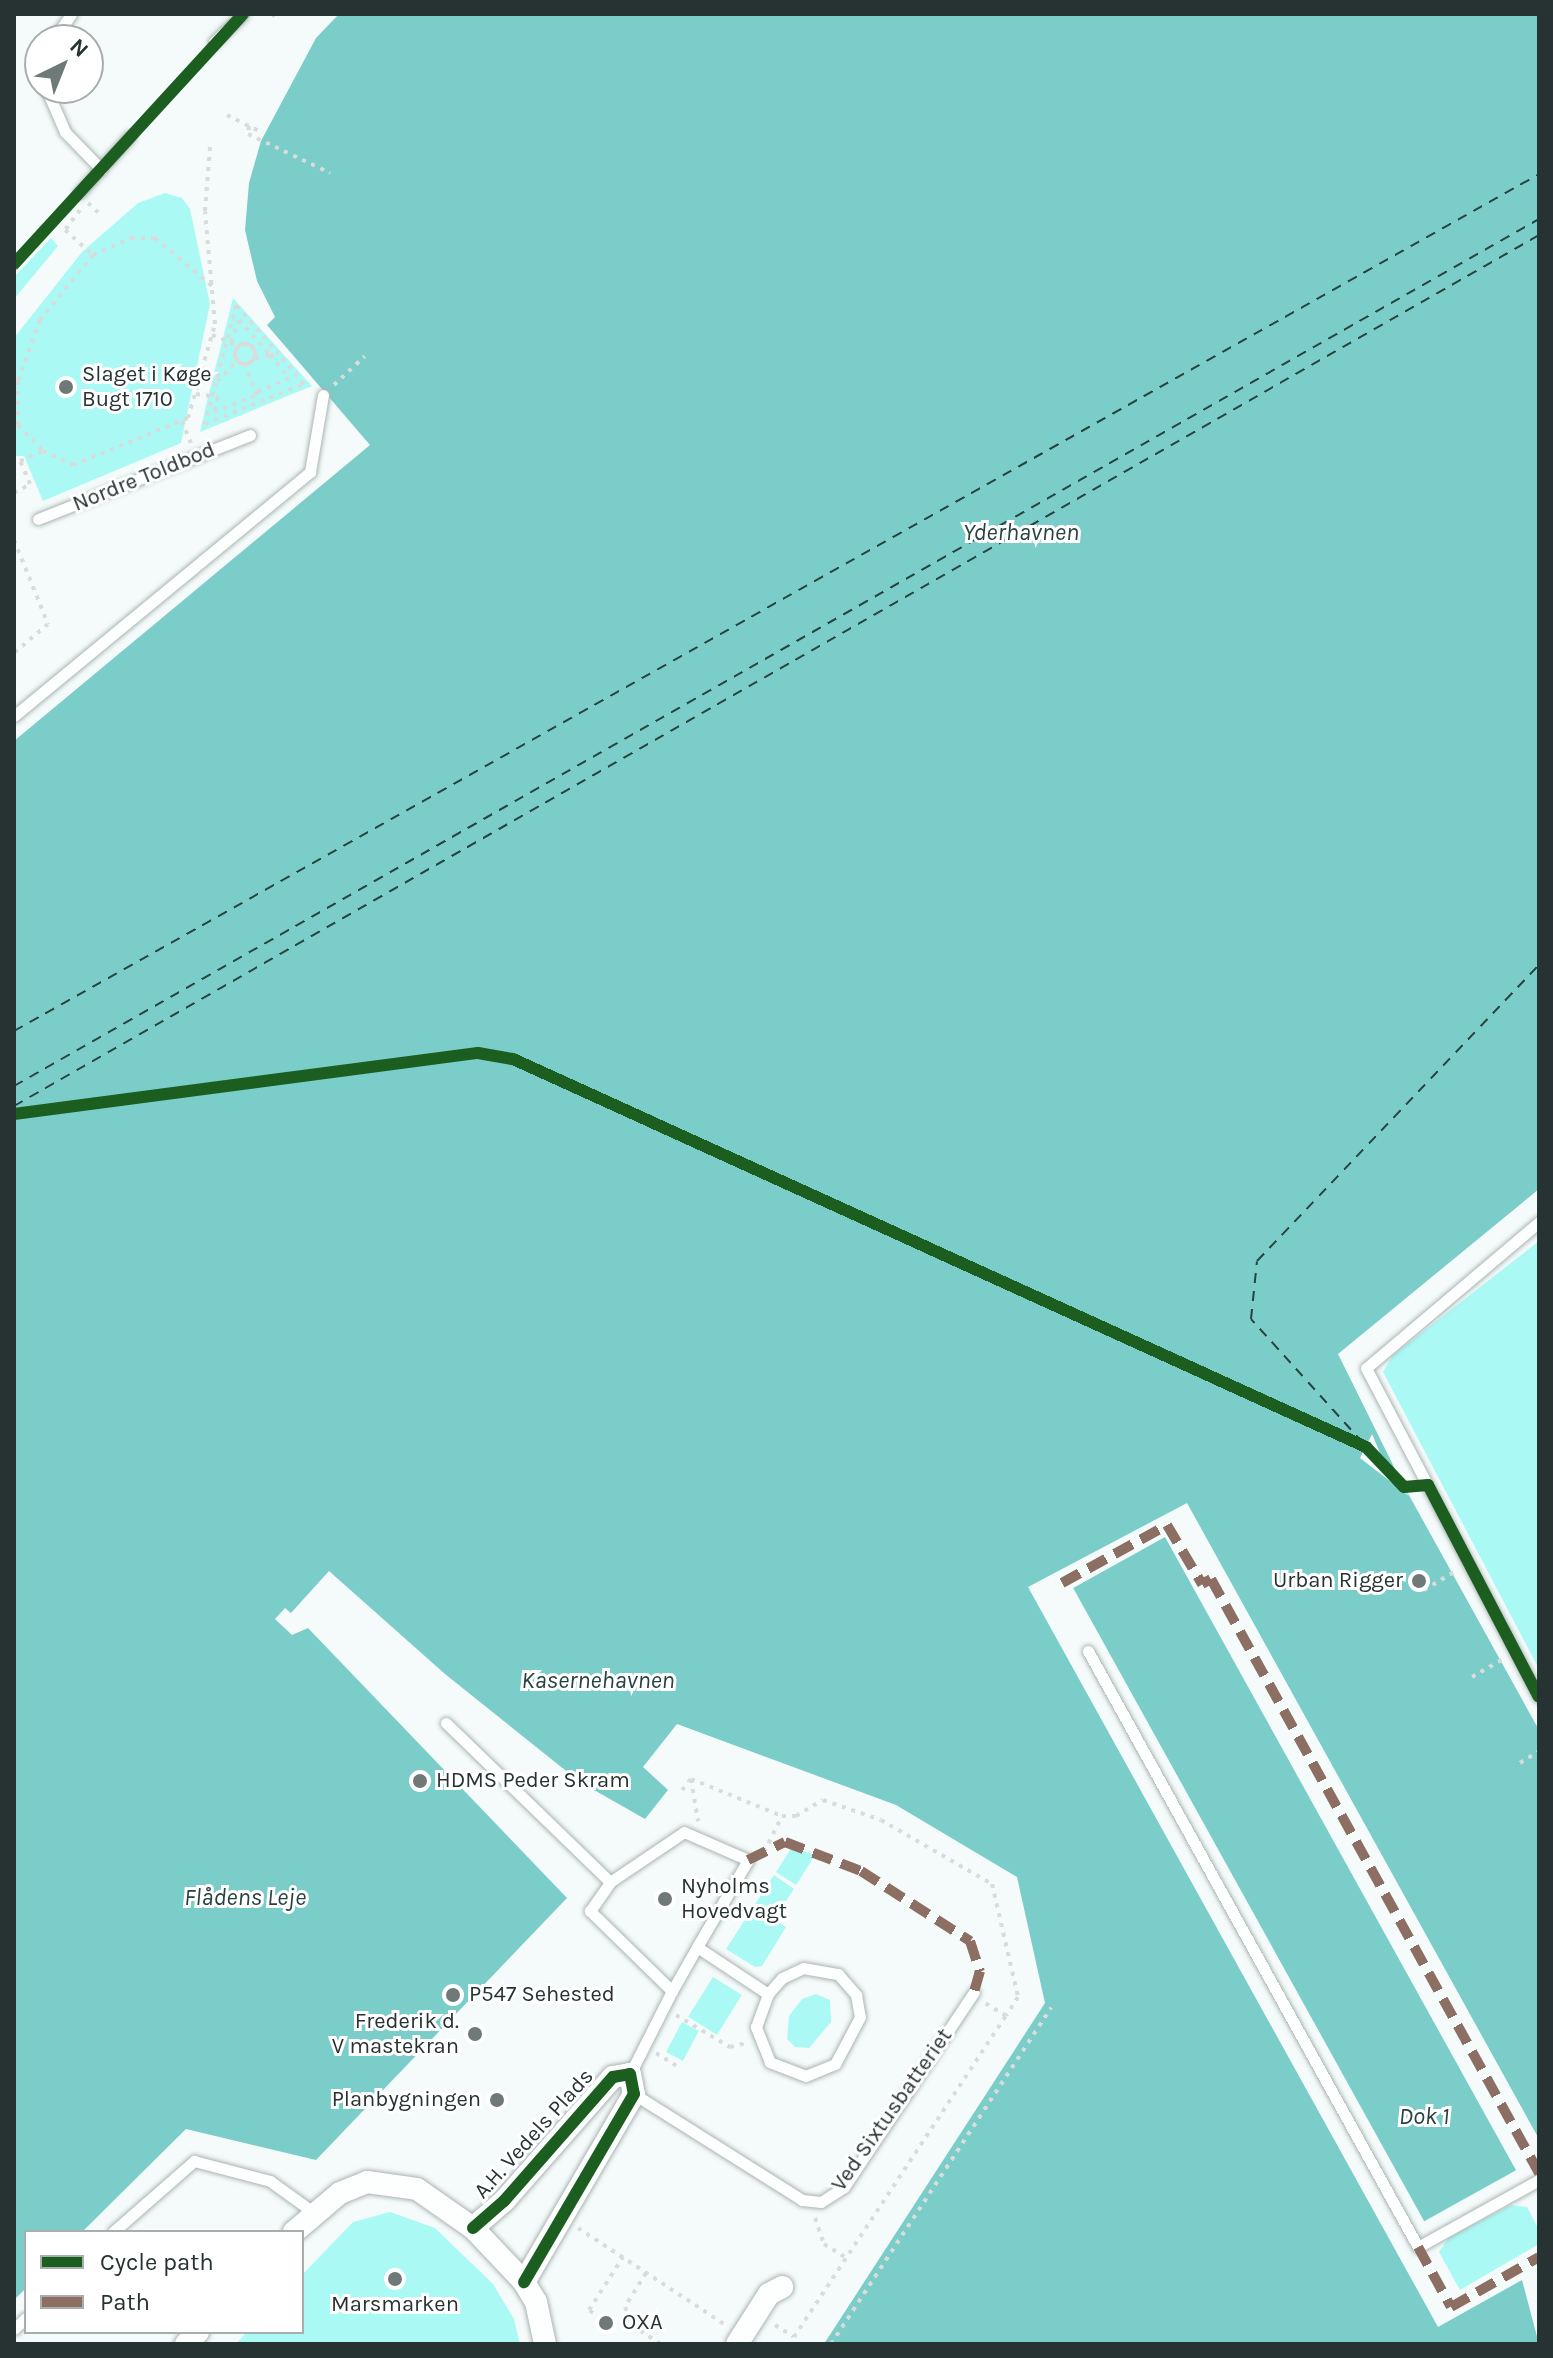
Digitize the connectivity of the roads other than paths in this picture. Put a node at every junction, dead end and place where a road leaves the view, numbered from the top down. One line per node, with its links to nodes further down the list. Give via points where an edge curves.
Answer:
1 (243, 14): 2 (lane)
2 (214, 42)
3 (53, 104): 5 (lane, via 65,132)
4 (130, 136): 5 (lane)
5 (101, 169): 6 (lane)
6 (83, 197)
7 (323, 395): 10 (lane, via 310,472)
8 (250, 435): 9 (lane, Nordre Toldbod)
9 (38, 519)
10 (14, 716)
11 (1539, 1222): 13 (lane, via 1366,1368)
12 (1088, 1651): 21 (lane, via 1418,2247)
13 (1539, 1697)
14 (446, 1723): 15 (lane)
15 (610, 1882): 16 (lane, A.H. Vedels Plads, via 684,1832 748,1860); 17 (lane, A.H. Vedels Plads, via 590,1911)
16 (697, 1947): 17 (lane, A.H. Vedels Plads); 19 (lane)
17 (672, 1991): 20 (lane, A.H. Vedels Plads)
18 (973, 1993): 20 (lane, Ved Sixtusbatteriet, via 833,2197 809,2201)
19 (768, 1994): 19 (lane, via 792,1972 823,1968 845,1980 856,1995 858,2030 835,2064 806,2076 775,2067 757,2040 758,2013)
20 (632, 2084): 23 (street, A.H. Vedels Plads, via 613,2077 504,2201); 26 (street, A.H. Vedels Plads)
21 (1539, 2180)
22 (313, 2212): 23 (street, A.H. Vedels Plads, via 367,2182 393,2183 417,2189); 24 (lane, via 270,2181 194,2161); 25 (street, A.H. Vedels Plads)
23 (473, 2228): 26 (street, A.H. Vedels Plads)
24 (115, 2230)
25 (296, 2230)
26 (524, 2282): 29 (street, A.H. Vedels Plads, via 536,2302)
27 (782, 2287): 28 (street, via 769,2294)
28 (740, 2340)
29 (545, 2344)

